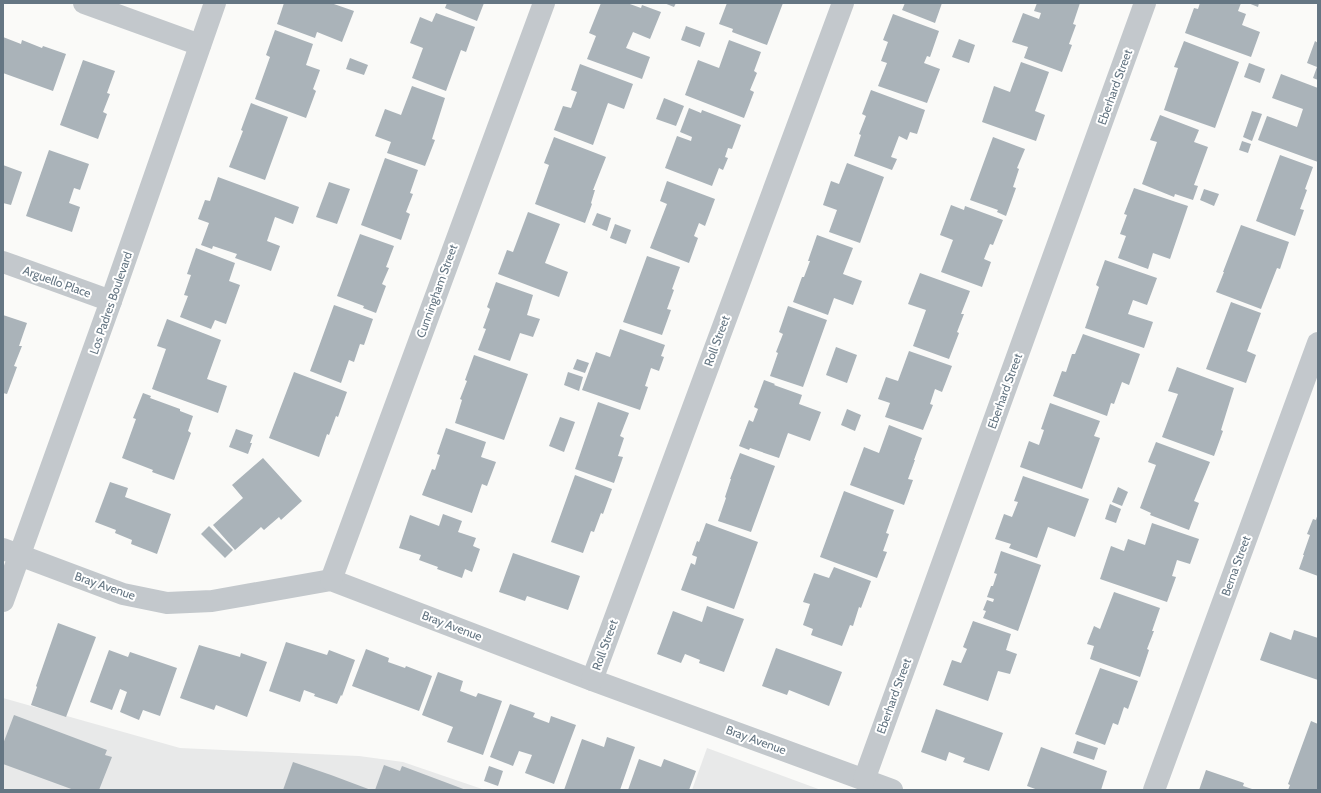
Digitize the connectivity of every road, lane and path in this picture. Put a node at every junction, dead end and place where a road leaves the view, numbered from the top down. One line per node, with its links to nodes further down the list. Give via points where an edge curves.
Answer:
1 (84, 3): 6 (street)
2 (214, 3): 6 (street, Los Padres Boulevard)
3 (544, 3): 11 (street, Cunningham Street)
4 (843, 3): 13 (street, Roll Street)
5 (1145, 3): 14 (street, Eberhard Street)
6 (200, 45): 8 (street, Los Padres Boulevard)
7 (3, 262): 8 (street, Arguello Place)
8 (112, 302): 10 (street, Los Padres Boulevard)
9 (1318, 342): 16 (street, Berna Street)
10 (12, 552): 11 (street, Bray Avenue, via 123,594 167,603 212,601); 12 (street, Los Padres Boulevard)
11 (331, 580): 13 (street, Bray Avenue)
12 (3, 601)
13 (592, 680): 14 (street, Bray Avenue)
14 (864, 780): 15 (street, Bray Avenue)
15 (892, 790)
16 (1154, 790)

